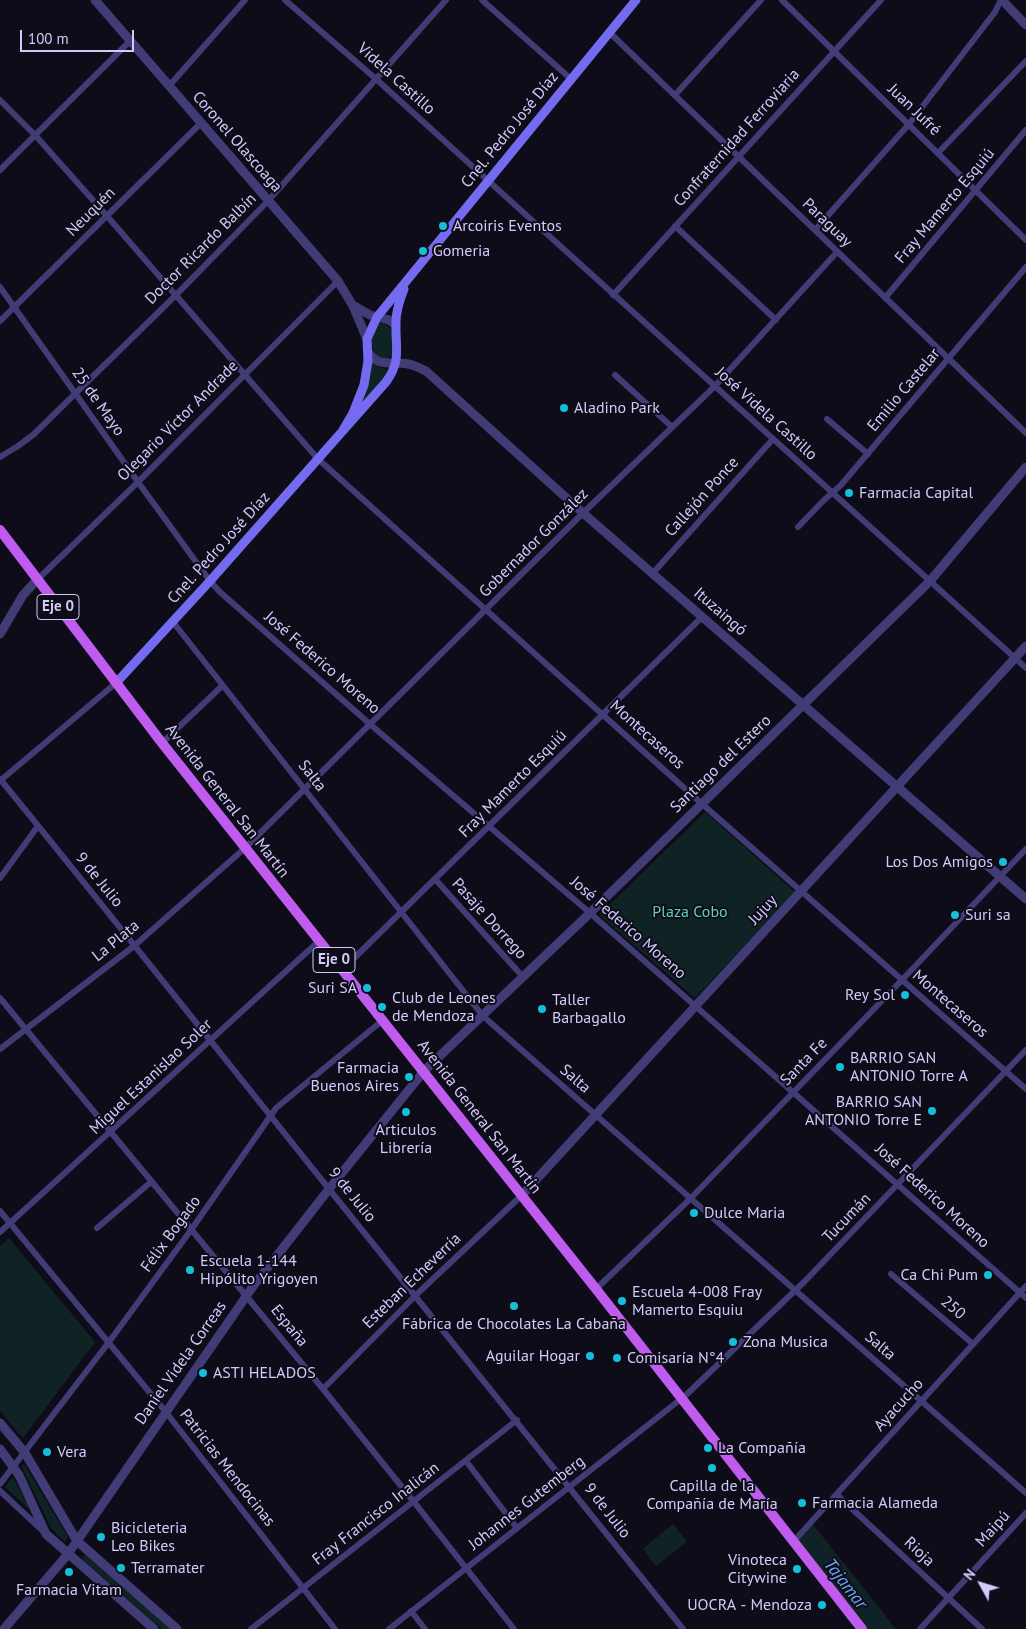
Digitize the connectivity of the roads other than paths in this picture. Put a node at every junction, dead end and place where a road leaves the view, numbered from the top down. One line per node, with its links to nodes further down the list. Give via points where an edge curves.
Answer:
1 (95, 0): 13 (street, Coronel Olascoaga)
2 (245, 0): 18 (street)
3 (285, 0): 17 (street, Videla Castillo)
4 (446, 0): 17 (street, Doctor Ricardo Balbín)
5 (482, 0): 16 (street)
6 (636, 0): 12 (main road, Cnel. Pedro José Díaz)
7 (761, 0): 19 (street)
8 (782, 0): 14 (street, Juan Jufré)
9 (881, 0): 14 (street, Confraternidad Ferroviaria)
10 (1002, 0): 11 (street); 22 (street)
11 (1026, 25)
12 (609, 32): 16 (main road, Cnel. Pedro José Díaz); 19 (street, Paraguay)
13 (130, 41): 18 (street, Coronel Olascoaga); 24 (street)
14 (834, 51): 22 (street, Juan Jufré); 26 (street, Confraternidad Ferroviaria)
15 (1026, 61): 25 (street)
16 (571, 78): 28 (main road, Cnel. Pedro José Díaz)
17 (376, 79): 28 (street, Videla Castillo); 30 (street, Doctor Ricardo Balbín)
18 (169, 86): 21 (street, Coronel Olascoaga)
19 (674, 95): 26 (street, Paraguay)
20 (0, 100): 24 (street, Montecaseros)
21 (201, 123): 30 (street, Coronel Olascoaga); 31 (street, Neuquén)
22 (909, 124): 25 (street, Juan Jufré); 33 (street)
23 (1026, 130): 29 (street, Fray Mamerto Esquiú)
24 (35, 135): 27 (street); 31 (street, Montecaseros)
25 (938, 152): 29 (street, Juan Jufré)
26 (738, 156): 32 (street, Confraternidad Ferroviaria); 33 (street, Paraguay)
27 (0, 170)
28 (488, 180): 37 (main road, Cnel. Pedro José Díaz); 41 (street, José Videla Castillo)
29 (977, 191): 34 (street, Juan Jufré); 42 (street, Fray Mamerto Esquiú)
30 (268, 201): 38 (street, Coronel Olascoaga); 40 (street, Doctor Ricardo Balbín)
31 (107, 216): 40 (street, Montecaseros); 44 (street, Neuquén)
32 (675, 226): 41 (street, Confraternidad Ferroviaria); 46 (street)
33 (814, 230): 35 (street, Paraguay)
34 (1026, 240)
35 (837, 252): 42 (street, Paraguay); 46 (street, Gobernador González)
36 (1026, 267): 51 (street, Emilio Castelar)
37 (408, 279): 45 (main road, Cnel. Pedro José Díaz); 48 (main road, Cnel. Pedro José Díaz, via 398,306)
38 (338, 281): 43 (street, Coronel Olascoaga); 53 (street, Olegario Víctor Andrade)
39 (0, 287): 44 (street, 25 de Mayo)
40 (176, 295): 53 (street, Montecaseros); 56 (street, Doctor Ricardo Balbín)
41 (613, 295): 55 (street, José Videla Castillo)
42 (885, 298): 51 (street, Paraguay)
43 (353, 306): 45 (street); 49 (street, Coronel Olascoaga)
44 (14, 308): 47 (street, Neuquén); 56 (street, 25 de Mayo)
45 (380, 318): 48 (street); 49 (main road, Cnel. Pedro José Díaz)
46 (776, 320): 55 (street, Gobernador González)
47 (0, 321)
48 (396, 325): 52 (main road, Cnel. Pedro José Díaz)
49 (367, 338): 50 (main road, Cnel. Pedro José Díaz)
50 (368, 352): 52 (street, via 379,362); 59 (main road, Cnel. Pedro José Díaz, via 364,385)
51 (948, 359): 60 (street, Paraguay); 62 (street, Emilio Castelar)
52 (394, 360): 59 (main road, Cnel. Pedro José Díaz, via 392,373 386,382); 68 (street, Ituzaingó, via 426,372)
53 (243, 375): 64 (street, Montecaseros); 66 (street, Olegario Víctor Andrade)
54 (615, 375): 58 (street)
55 (714, 387): 58 (street, Gobernador González); 61 (street, José Videla Castillo)
56 (75, 394): 63 (street, Doctor Ricardo Balbín, via 26,441); 66 (street, 25 de Mayo)
57 (828, 419): 62 (street)
58 (672, 427): 68 (street, Gobernador González)
59 (342, 430): 64 (main road, Cnel. Pedro José Díaz)
60 (1026, 433)
61 (772, 439): 67 (street, José Videla Castillo); 71 (street, Callejón Ponce)
62 (868, 454): 67 (street, Emilio Castelar)
63 (0, 457)
64 (318, 459): 73 (main road, Cnel. Pedro José Díaz); 75 (street, Montecaseros)
65 (1026, 467): 74 (street, Santiago del Estero)
66 (138, 482): 72 (street, Olegario Víctor Andrade); 73 (street, 25 de Mayo)
67 (832, 492): 69 (street, Emilio Castelar); 74 (street, José Videla Castillo)
68 (583, 513): 71 (street, Ituzaingó); 75 (street, Gobernador González)
69 (798, 527)
70 (0, 530): 72 (main road, Avenida General San Martín / Eje 0)
71 (652, 573): 76 (street, Ituzaingó)
72 (37, 580): 78 (street, via 23,595); 82 (main road, Avenida General San Martín / Eje 0)
73 (210, 581): 77 (main road, Cnel. Pedro José Díaz); 86 (street, José Federico Moreno)
74 (930, 581): 80 (street, José Videla Castillo); 84 (street, Santiago del Estero)
75 (486, 611): 85 (street, Montecaseros); 86 (street, Gobernador González)
76 (702, 617): 84 (street, Ituzaingó); 85 (street, Fray Mamerto Esquiú)
77 (173, 622): 82 (main road, Cnel. Pedro José Díaz); 83 (street, Salta)
78 (0, 634)
79 (1026, 646): 80 (street, Jujuy)
80 (1015, 658): 81 (street, José Videla Castillo); 89 (street, Jujuy)
81 (1026, 668)
82 (116, 683): 87 (main road, Avenida General San Martín / Eje 0); 88 (street)
83 (222, 686): 87 (street); 90 (street, Salta)
84 (803, 705): 89 (street, Ituzaingó); 91 (street, Santiago del Estero)
85 (603, 714): 91 (street, Montecaseros); 93 (street, Fray Mamerto Esquiú)
86 (371, 725): 90 (street, Gobernador González); 93 (street, José Federico Moreno)
87 (162, 743): 94 (main road, Avenida General San Martín / Eje 0)
88 (0, 780): 92 (street, 9 de Julio)
89 (897, 786): 96 (street, Ituzaingó); 99 (street, Jujuy)
90 (305, 790): 94 (street, Gobernador González); 101 (street, Salta)
91 (701, 803): 99 (street, Montecaseros); 102 (street, Santiago del Estero)
92 (38, 826): 97 (street); 104 (street, 9 de Julio)
93 (489, 826): 98 (street, Fray Mamerto Esquiú); 102 (street, José Federico Moreno)
94 (245, 848): 103 (main road, Avenida General San Martín / Eje 0); 104 (street, La Plata)
95 (1026, 849): 96 (street, Santa Fe)
96 (1000, 876): 100 (street, Ituzaingó); 107 (street, Santa Fe)
97 (0, 878)
98 (435, 879): 101 (street, Fray Mamerto Esquiú); 106 (street, Pasaje Dorrego)
99 (802, 890): 107 (street, Montecaseros); 109 (street, Jujuy)
100 (1026, 899)
101 (401, 912): 105 (street, Fray Mamerto Esquiú); 110 (street, Salta)
102 (590, 912): 106 (street, Santiago del Estero); 109 (street, José Federico Moreno)
103 (319, 941): 105 (main road, Avenida General San Martín / Eje 0); 113 (street, Miguel Estanislao Soler)
104 (134, 946): 112 (street, La Plata); 113 (street, 9 de Julio)
105 (342, 970): 111 (main road, Avenida General San Martín / Eje 0)
106 (523, 977): 110 (street, Santiago del Estero)
107 (902, 980): 117 (street, Montecaseros); 119 (street, Santa Fe)
108 (0, 998): 112 (street, España)
109 (696, 1006): 119 (street, José Federico Moreno); 121 (street, Jujuy)
110 (482, 1016): 116 (street, Santiago del Estero); 121 (street, Salta)
111 (383, 1020): 116 (main road, Avenida General San Martín / Eje 0); 120 (street, Félix Bogado)
112 (24, 1029): 114 (street, La Plata); 122 (street, España)
113 (210, 1040): 120 (street, 9 de Julio); 122 (street, Miguel Estanislao Soler)
114 (0, 1049)
115 (1026, 1050): 117 (street, Tucumán)
116 (424, 1072): 125 (street, Daniel Videla Correas); 126 (main road, Avenida General San Martín / Eje 0)
117 (1006, 1072): 118 (street, Montecaseros); 124 (street, Tucumán)
118 (1026, 1089)
119 (794, 1091): 124 (street, José Federico Moreno); 127 (street, Santa Fe)
120 (271, 1115): 125 (street, 9 de Julio); 131 (street, Félix Bogado)
121 (595, 1115): 126 (street, Jujuy); 127 (street, Salta)
122 (110, 1133): 123 (street, España); 129 (street, Miguel Estanislao Soler)
123 (151, 1182): 130 (street); 131 (street, España)
124 (897, 1185): 136 (street, Tucumán); 137 (street, José Federico Moreno)
125 (329, 1189): 138 (street, 9 de Julio); 139 (street, Daniel Videla Correas)
126 (522, 1195): 135 (main road, Avenida General San Martín / Eje 0); 138 (street, Esteban Echeverría)
127 (690, 1198): 135 (street, Santa Fe); 136 (street, Salta)
128 (0, 1211): 129 (street, Patricias Mendocinas)
129 (10, 1223): 132 (street, Miguel Estanislao Soler); 141 (street, Patricias Mendocinas)
130 (97, 1228)
131 (191, 1230): 139 (street, España); 141 (street, Félix Bogado)
132 (0, 1232)
133 (891, 1274): 142 (street, 250)
134 (1026, 1286): 137 (street, Ayacucho)
135 (596, 1290): 144 (main road, Avenida General San Martín / Eje 0)
136 (795, 1290): 144 (street, Tucumán); 145 (street, Salta)
137 (1020, 1293): 140 (street, José Federico Moreno); 142 (street, Ayacucho)
138 (416, 1295): 143 (street, Esteban Echeverría); 147 (street, 9 de Julio)
139 (246, 1296): 143 (street, España); 146 (street, Daniel Videla Correas)
140 (1026, 1298)
141 (109, 1342): 146 (street, Patricias Mendocinas); 150 (street, Félix Bogado)
142 (973, 1344): 145 (street, Ayacucho)
143 (323, 1389): 158 (street, España)
144 (681, 1399): 154 (street, Johannes Gutemberg); 163 (main road, Avenida General San Martín / Eje 0)
145 (922, 1401): 156 (street, Salta); 157 (street, Ayacucho)
146 (165, 1411): 162 (street, Daniel Videla Correas); 166 (street, Patricias Mendocinas)
147 (517, 1420): 151 (street, Fray Francisco Inalicán); 154 (street, 9 de Julio)
148 (0, 1423): 150 (street)
149 (0, 1449): 152 (street)
150 (25, 1453): 152 (street, Félix Bogado); 162 (street)
151 (466, 1461): 158 (street, Fray Francisco Inalicán); 160 (street)
152 (14, 1467): 153 (street, Félix Bogado); 161 (street)
153 (0, 1484)
154 (570, 1486): 160 (street, Johannes Gutemberg); 177 (street, 9 de Julio)
155 (0, 1491): 161 (street)
156 (1026, 1492)
157 (836, 1494): 163 (street, Ayacucho); 167 (street, Rioja)
158 (414, 1502): 165 (street, España); 166 (street, Fray Francisco Inalicán)
159 (1026, 1513): 167 (street, Maipú)
160 (518, 1528): 165 (street, Johannes Gutemberg)
161 (46, 1534): 164 (street)
162 (77, 1541): 164 (street, Daniel Videla Correas); 171 (street)
163 (793, 1542): 178 (main road, Avenida General San Martín / Eje 0)
164 (68, 1554): 169 (street, Daniel Videla Correas); 170 (street)
165 (466, 1569): 168 (street, Johannes Gutemberg); 176 (street, España)
166 (304, 1588): 172 (street, Fray Francisco Inalicán); 173 (street, Patricias Mendocinas)
167 (949, 1598): 179 (street, Maipú); 180 (street, Rioja)
168 (411, 1612): 174 (street, Johannes Gutemberg); 175 (street)
169 (4, 1629)
170 (154, 1629)
171 (177, 1629)
172 (251, 1629)
173 (336, 1629)
174 (389, 1629)
175 (425, 1629)
176 (514, 1629)
177 (683, 1629)
178 (862, 1629)
179 (920, 1629)
180 (982, 1629)

